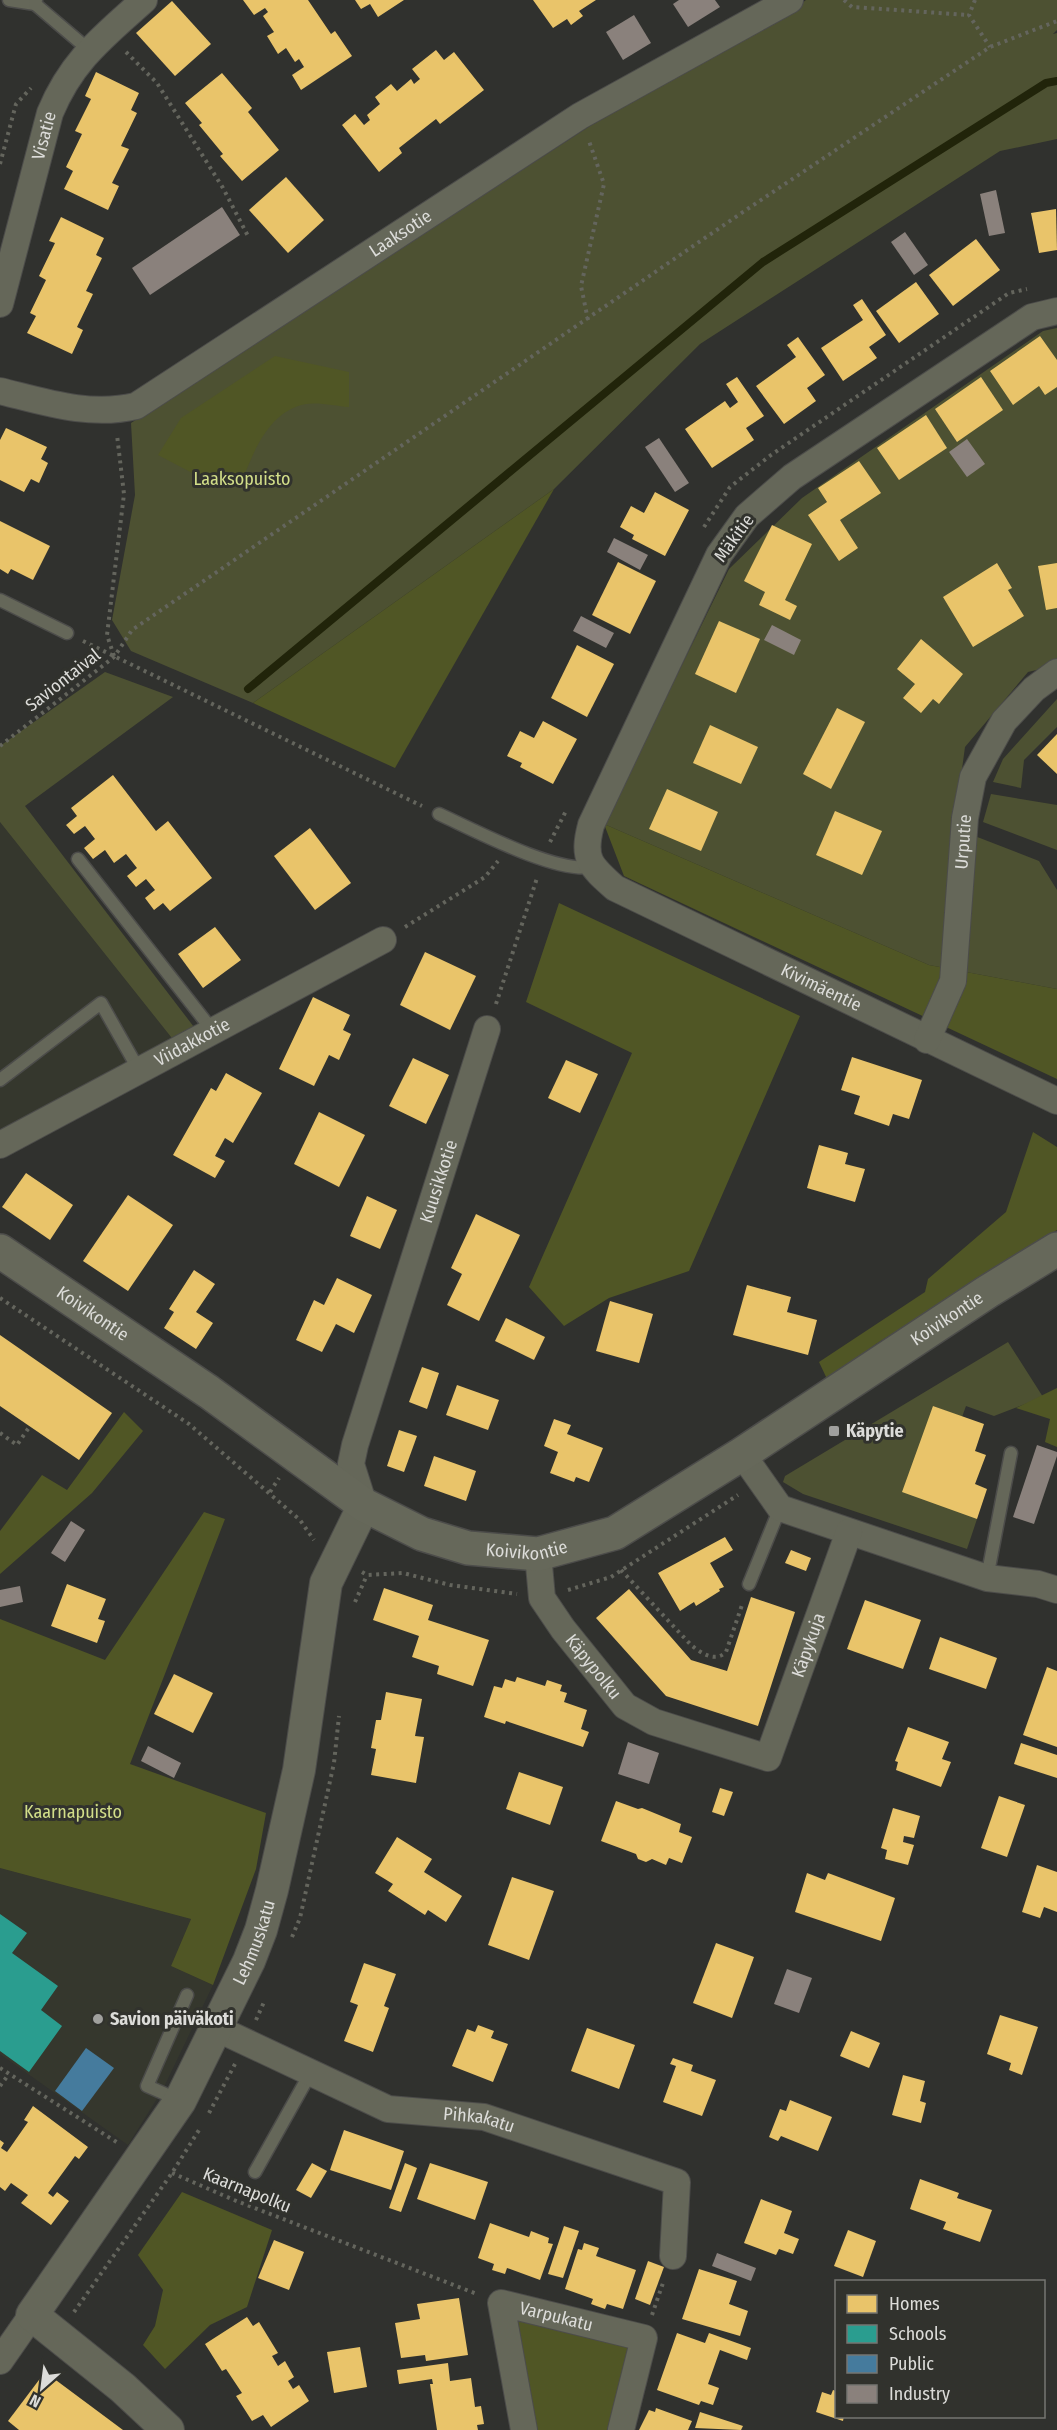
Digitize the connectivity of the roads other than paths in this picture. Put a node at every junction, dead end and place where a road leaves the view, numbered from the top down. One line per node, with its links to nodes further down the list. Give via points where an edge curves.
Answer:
1 (9, 0): 4 (lane)
2 (144, 0): 5 (street, Visatie)
3 (790, 0): 8 (street, Laaksotie, via 580,116 136,406 115,411 71,408)
4 (35, 2): 5 (lane)
5 (89, 50): 6 (street, Visatie, via 62,84 50,113)
6 (0, 304)
7 (1057, 311): 14 (street, Mäkitie, via 1032,317 792,477 747,516 719,555 591,825 586,845)
8 (0, 391)
9 (0, 600): 10 (lane)
10 (67, 633)
11 (1057, 672): 18 (street, Urputie, via 1034,689 1004,721 973,777 965,818 953,981)
12 (439, 814): 14 (lane, via 510,846 578,869)
13 (78, 859): 17 (lane)
14 (591, 867): 18 (street, Kivimäentie, via 615,888)
15 (383, 940): 17 (street, Viidakkotie)
16 (487, 1029): 27 (street, Kuusikkotie, via 355,1445 351,1464)
17 (213, 1031): 19 (street, Viidakkotie)
18 (927, 1040): 21 (street, Kivimäentie)
19 (140, 1072): 20 (lane, via 101,1003); 22 (street, Viidakkotie)
20 (0, 1080)
21 (1057, 1101)
22 (0, 1145)
23 (1057, 1249): 26 (main road, Koivikontie)
24 (0, 1251): 27 (main road, Koivikontie, via 209,1392)
25 (1011, 1453): 31 (lane)
26 (742, 1454): 28 (street); 30 (main road, Koivikontie, via 615,1533)
27 (364, 1505): 30 (main road, Koivikontie, via 422,1534 468,1548); 36 (street, Lehmuskatu, via 326,1582 299,1770 261,1930)
28 (780, 1508): 29 (street); 32 (lane)
29 (849, 1532): 31 (street); 34 (street, Käpykuja)
30 (538, 1554): 34 (street, Käpypolku, via 542,1598 625,1706 654,1722)
31 (987, 1578): 33 (street)
32 (749, 1584)
33 (1057, 1590)
34 (768, 1758)
35 (187, 1995): 38 (lane, via 147,2086)
36 (216, 2028): 37 (street, Pihkakatu); 38 (street, Lehmuskatu)
37 (311, 2073): 39 (lane); 40 (street, Pihkakatu, via 388,2109 484,2117 677,2182)
38 (180, 2101): 41 (street, Lehmuskatu)
39 (255, 2172)
40 (673, 2256)
41 (32, 2315): 42 (street, Lehmuskatu); 43 (street, via 123,2388)
42 (0, 2361)
43 (168, 2430)
44 (524, 2430): 45 (street, Varpukatu, via 501,2303 644,2338)
45 (621, 2430)

